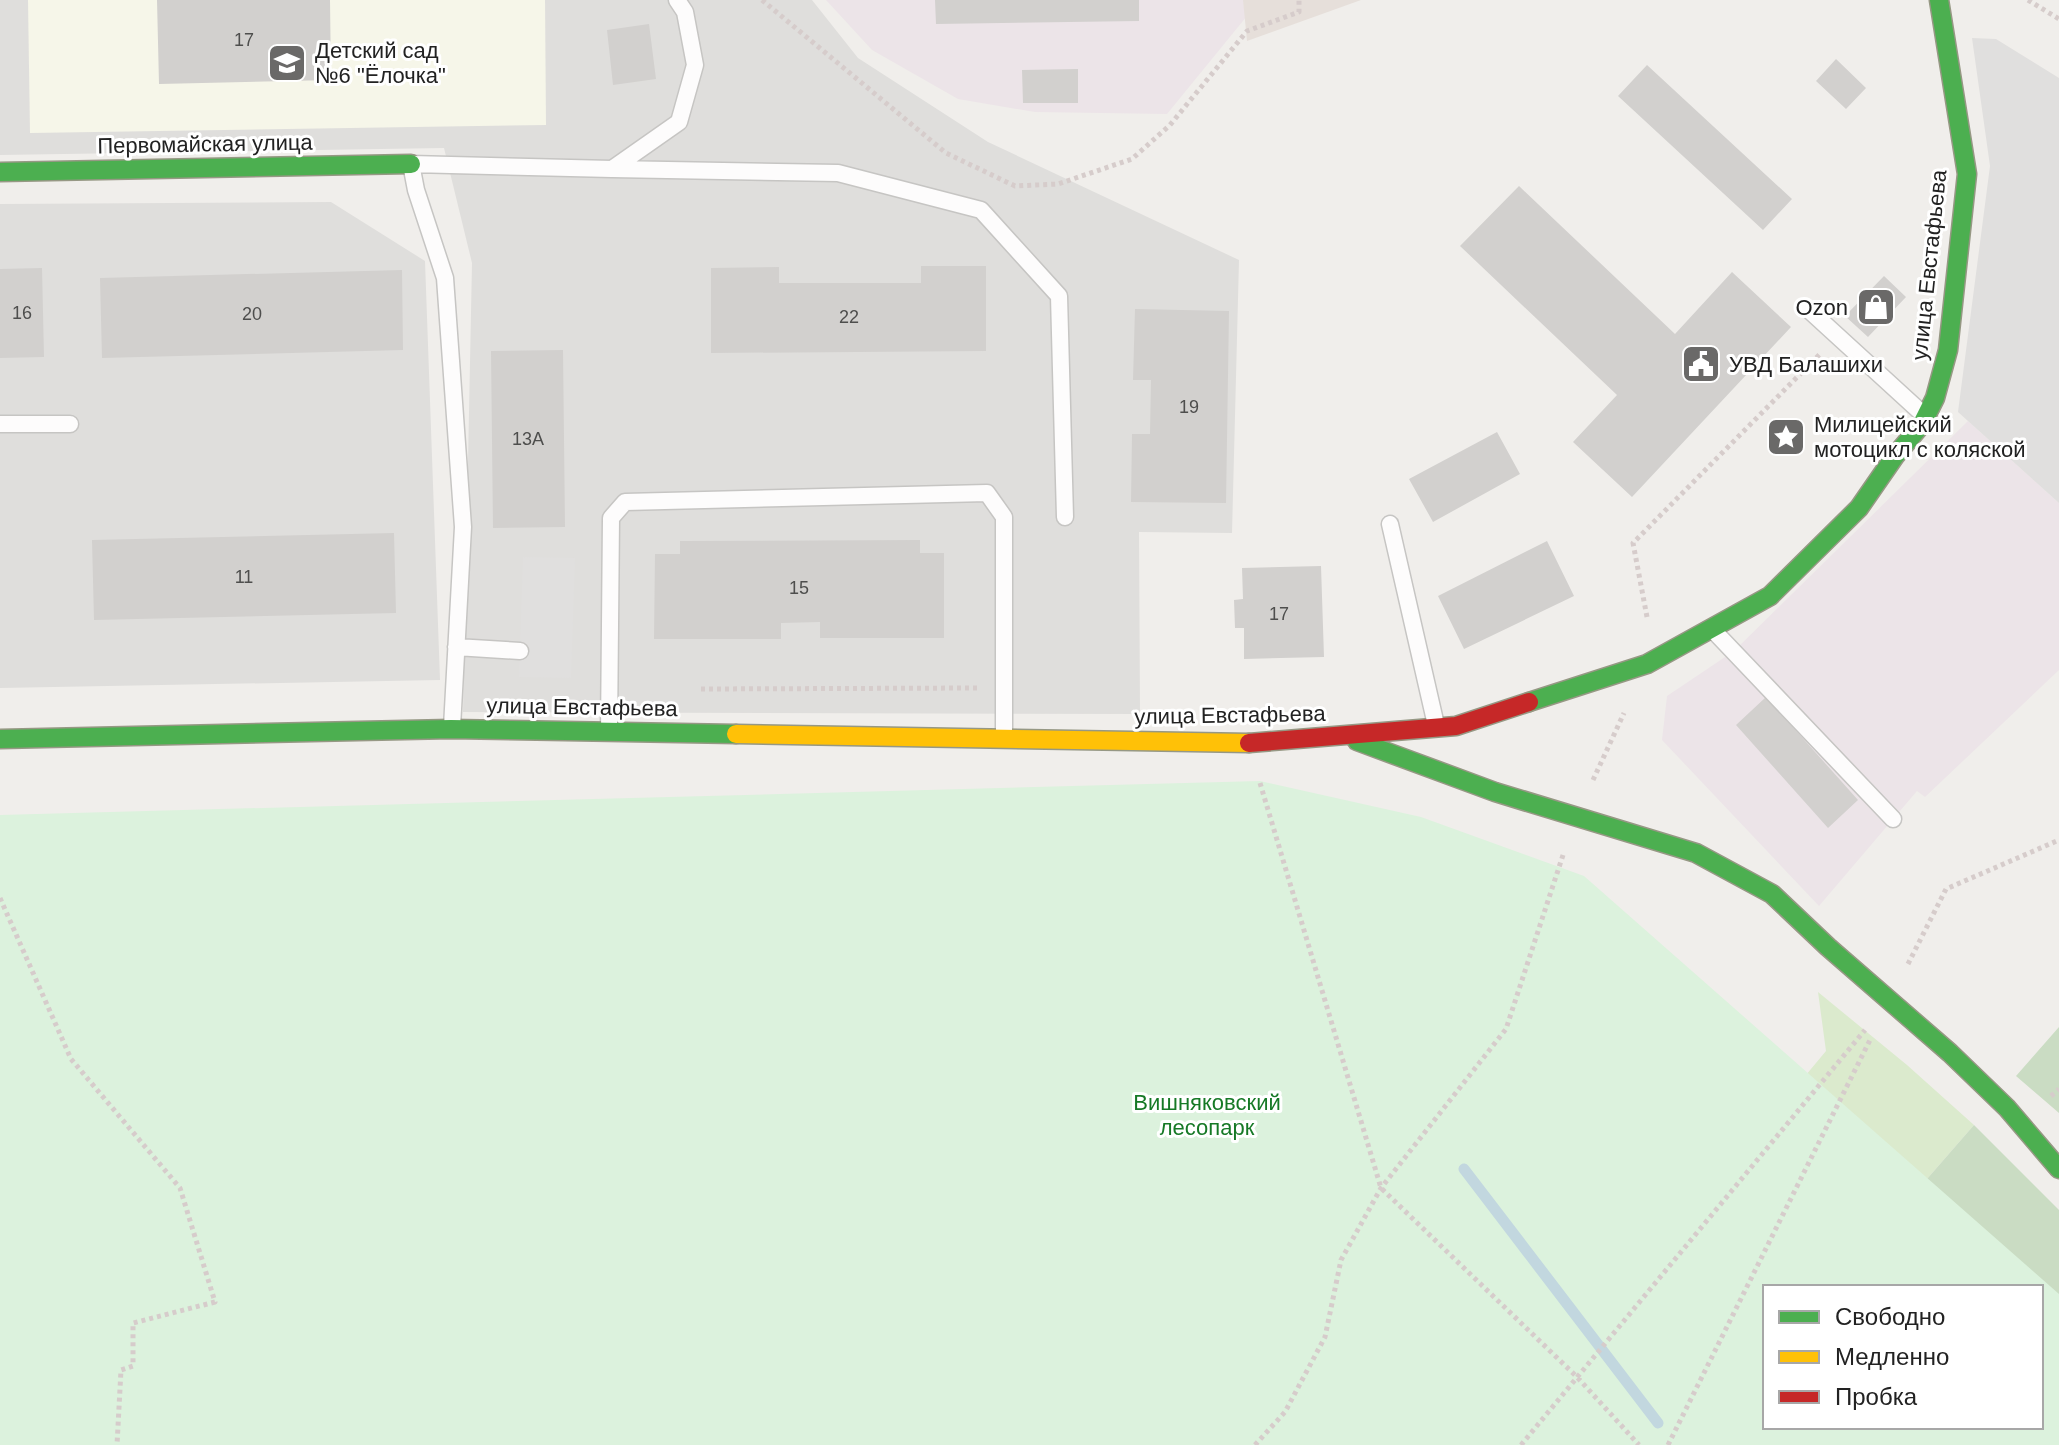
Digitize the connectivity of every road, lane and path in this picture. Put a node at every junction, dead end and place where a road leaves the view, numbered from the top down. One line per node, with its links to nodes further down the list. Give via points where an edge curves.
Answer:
1 (677, 0): 8 (lane, via 685,12 695,65 679,122)
2 (762, 0): 3 (path, via 946,153 1015,186 1058,184 1132,159 1170,125 1247,31 1299,12)
3 (1299, 0)
4 (1939, 0): 12 (street, улица Евстафьева, via 1967,174 1941,398)
5 (2028, 0): 6 (path)
6 (2059, 19)
7 (411, 164): 8 (lane); 9 (street, Первомайская улица); 19 (lane, via 445,278 463,527)
8 (612, 169): 15 (lane, via 838,173 981,210 1059,296)
9 (0, 172)
10 (1808, 309): 11 (lane)
11 (1837, 336): 12 (lane); 18 (path, via 1633,543)
12 (1926, 416): 17 (street, улица Евстафьева, via 1859,508 1770,596)
13 (0, 424): 14 (lane)
14 (70, 424)
15 (1065, 517)
16 (1390, 524): 22 (lane)
17 (1711, 628): 21 (street, улица Евстафьева); 30 (lane)
18 (1649, 629)
19 (456, 647): 20 (lane); 23 (lane)
20 (520, 651)
21 (1647, 664): 22 (street, улица Евстафьева); 29 (path)
22 (1437, 728): 25 (street, улица Евстафьева)
23 (451, 729): 24 (street, улица Евстафьева); 27 (street, улица Евстафьева)
24 (609, 732): 26 (street, улица Евстафьева); 26 (lane, via 611,518 625,502 987,493 1004,517)
25 (1346, 737): 28 (street, улица Евстафьева); 29 (street)
26 (1004, 738): 28 (street, улица Евстафьева)
27 (0, 739)
28 (1248, 743): 35 (path)
29 (1576, 816): 33 (street, via 1696,853 1772,894); 35 (path, via 1506,1029)
30 (1893, 819)
31 (2059, 840): 33 (path, via 1946,889)
32 (0, 898): 37 (path, via 71,1059 180,1188 215,1302 133,1323 133,1366 121,1370)
33 (1889, 1001): 34 (street, via 2007,1108); 36 (path); 41 (path)
34 (2059, 1169)
35 (1381, 1188): 36 (path); 38 (path, via 1341,1260 1325,1337 1285,1412)
36 (1577, 1377): 39 (path); 40 (path)
37 (117, 1445)
38 (1255, 1445)
39 (1521, 1445)
40 (1639, 1445)
41 (1668, 1445)

